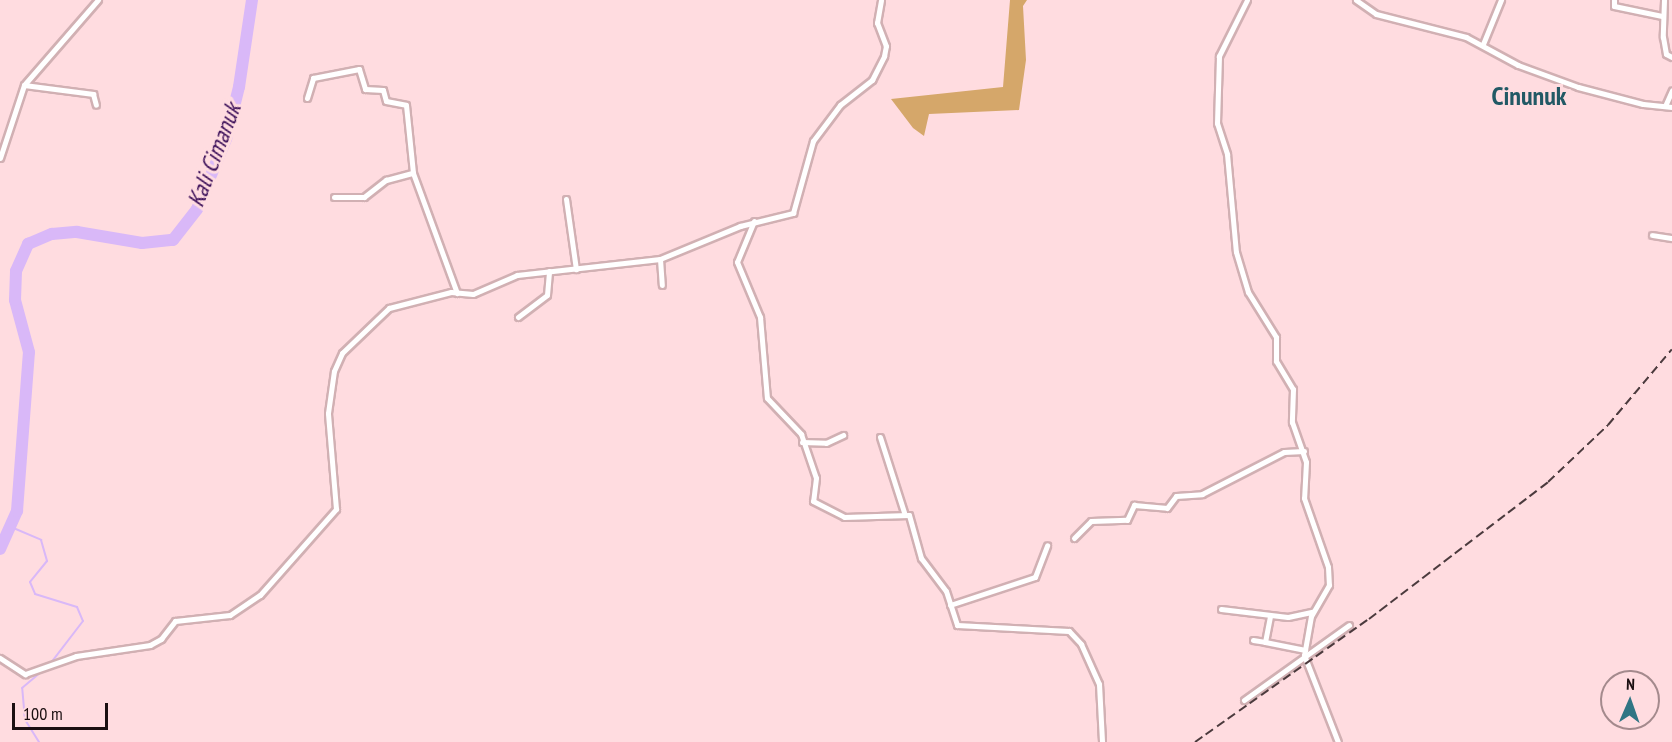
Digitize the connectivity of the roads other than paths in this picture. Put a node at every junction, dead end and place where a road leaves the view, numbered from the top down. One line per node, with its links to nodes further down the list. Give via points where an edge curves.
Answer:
1 (98, 0): 11 (street)
2 (881, 0): 21 (street, via 877,26 886,46 876,74 832,114 813,141 793,213 780,220)
3 (1247, 0): 33 (street, via 1219,56 1218,123 1227,154 1236,252 1248,292 1276,337 1276,361 1293,389 1292,422)
4 (1356, 0): 9 (street, via 1376,14)
5 (1501, 0): 9 (street)
6 (1614, 0): 8 (street, via 1614,6)
7 (1664, 0): 8 (street)
8 (1662, 16): 10 (street, via 1666,53)
9 (1483, 44): 15 (street, via 1518,65 1578,87)
10 (1672, 57)
11 (24, 85): 14 (street, via 93,94); 17 (street)
12 (1672, 90): 15 (street)
13 (307, 98): 18 (street, via 313,78 362,70 365,89 383,90 386,101 406,105)
14 (96, 105)
15 (1665, 106): 16 (street)
16 (1672, 107)
17 (0, 158)
18 (413, 173): 19 (street, via 386,180 364,197); 28 (street)
19 (334, 197)
20 (566, 199): 25 (street)
21 (754, 221): 24 (street); 32 (street, via 736,258 760,317 767,398 793,423)
22 (1652, 235): 23 (street)
23 (1672, 238)
24 (660, 259): 25 (street); 27 (street)
25 (576, 269): 26 (street)
26 (549, 272): 28 (street, via 506,278 473,294); 29 (street, via 547,295)
27 (662, 285)
28 (457, 293): 45 (street, via 389,308 340,356 328,413 337,505 300,554 277,572 260,595 230,615 176,621 155,643 76,656 25,674)
29 (518, 317)
30 (843, 435): 32 (street, via 826,443)
31 (880, 437): 34 (street)
32 (802, 442): 34 (street, via 815,473 814,503 844,517)
33 (1304, 451): 35 (street, via 1289,450 1202,494 1176,496 1167,508 1134,505 1127,520 1091,522); 39 (street, via 1304,498 1329,576)
34 (904, 512): 37 (street, via 915,524 921,558 943,586)
35 (1074, 538)
36 (1047, 544): 37 (street, via 1035,577)
37 (950, 605): 47 (street, via 955,623 961,626 1058,628 1074,634 1100,684)
38 (1221, 609): 40 (street)
39 (1312, 612): 40 (street); 44 (street)
40 (1270, 616): 43 (street)
41 (1349, 625): 44 (street)
42 (1253, 640): 43 (street)
43 (1265, 642): 44 (street)
44 (1305, 653): 46 (street); 48 (street)
45 (0, 658)
46 (1244, 700)
47 (1102, 742)
48 (1338, 742)

